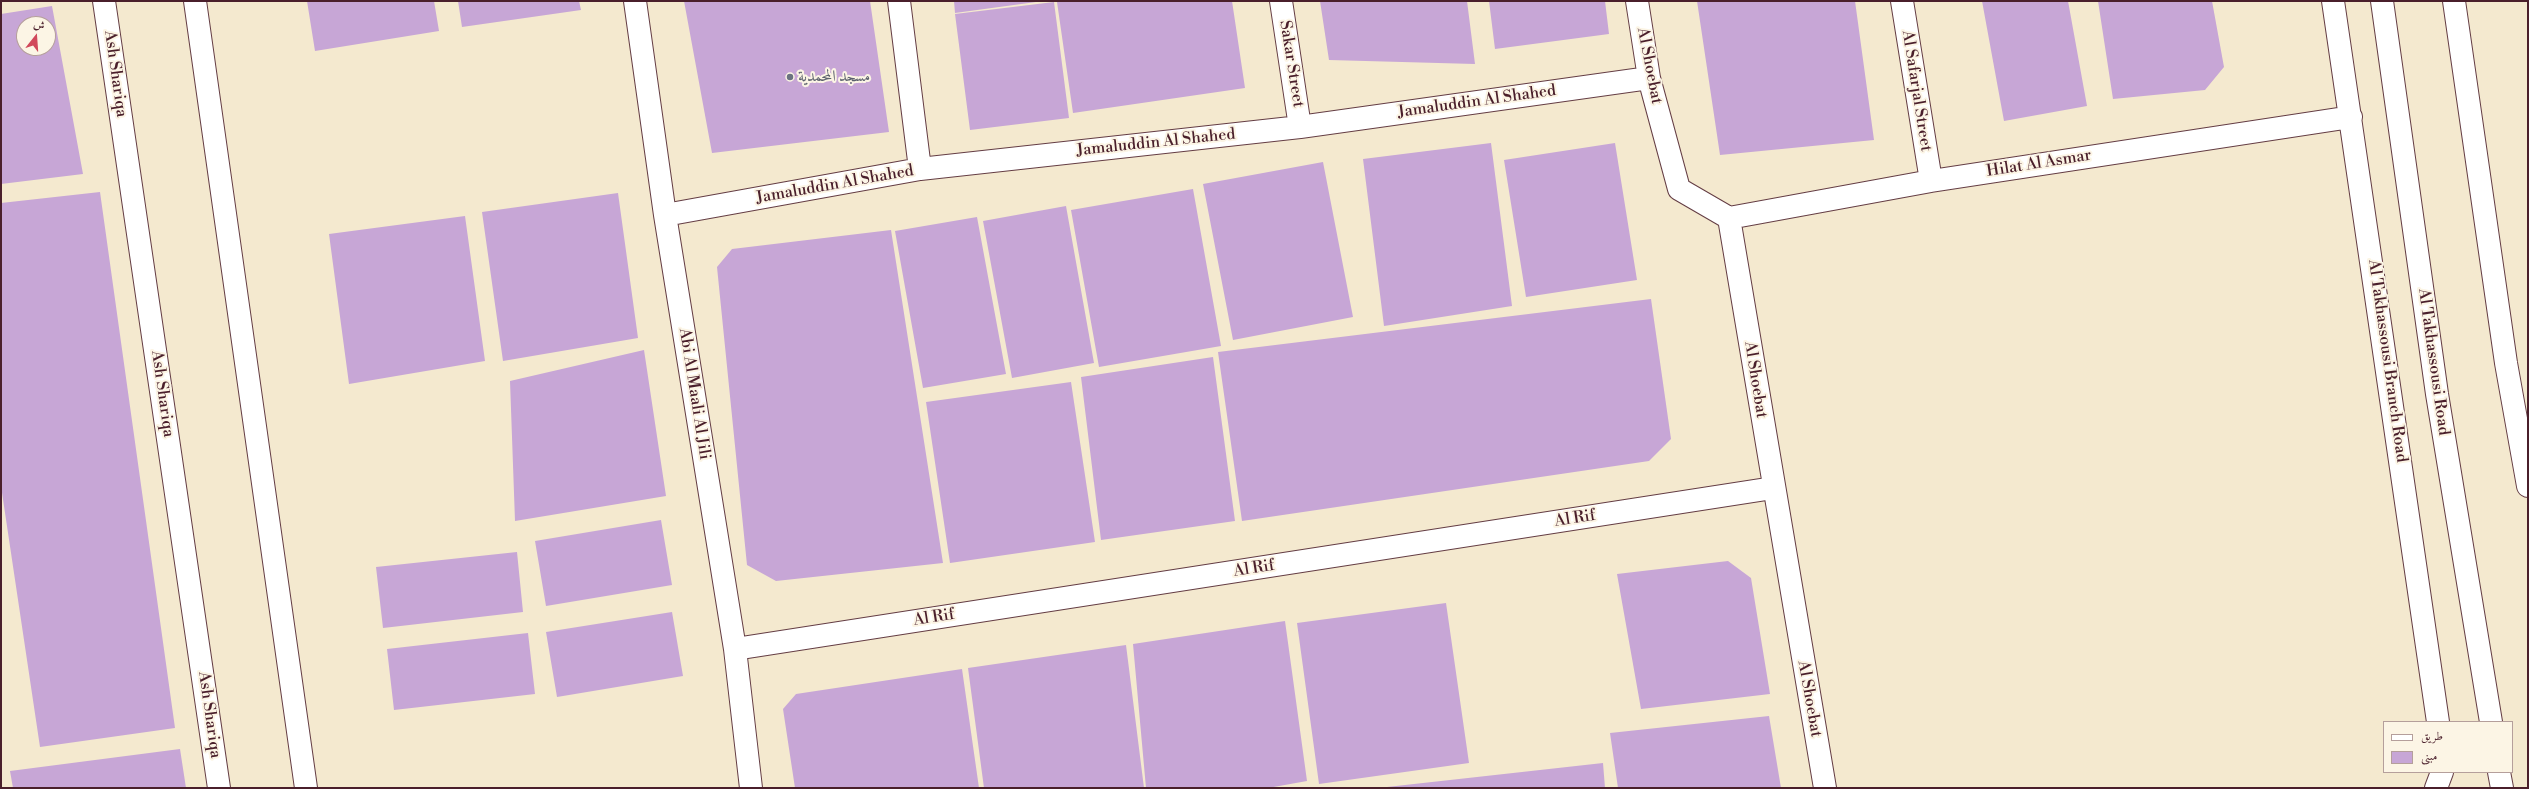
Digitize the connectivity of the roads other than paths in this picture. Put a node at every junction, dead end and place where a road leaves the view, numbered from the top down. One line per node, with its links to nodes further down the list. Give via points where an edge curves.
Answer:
1 (104, 1): 26 (street, Ash Shariqa)
2 (195, 1): 27 (street)
3 (635, 1): 16 (street, Abi Al Maali Al Jili)
4 (899, 1): 14 (street)
5 (1281, 1): 13 (street, Sakar Street)
6 (1637, 1): 11 (street, Al Shoebat)
7 (1902, 1): 15 (street, Al Safarjal Street)
8 (2333, 1): 12 (street, Al Takhassousi Branch Road)
9 (2382, 1): 22 (street, Al Takhassousi Road, via 2437,394)
10 (2454, 1): 18 (street, via 2506,363)
11 (1649, 78): 13 (street, Jamaluddin Al Shahed); 17 (street, Al Shoebat, via 1679,189)
12 (2351, 117): 15 (street, Hilat Al Asmar); 21 (street, Al Takhassousi Branch Road)
13 (1300, 127): 14 (street, Jamaluddin Al Shahed)
14 (920, 169): 16 (street, Jamaluddin Al Shahed)
15 (1930, 181): 17 (street, Hilat Al Asmar)
16 (665, 214): 20 (street, Abi Al Maali Al Jili)
17 (1729, 218): 19 (street, Al Shoebat)
18 (2528, 486)
19 (1773, 488): 20 (street, Al Rif); 29 (street, Al Shoebat)
20 (736, 649): 28 (street, Abi Al Maali Al Jili)
21 (2438, 721)
22 (2491, 721)
23 (2442, 773): 30 (street)
24 (2446, 773): 31 (street)
25 (2499, 773): 32 (street)
26 (219, 788)
27 (306, 788)
28 (751, 788)
29 (1825, 788)
30 (2436, 788)
31 (2449, 788)
32 (2502, 788)

